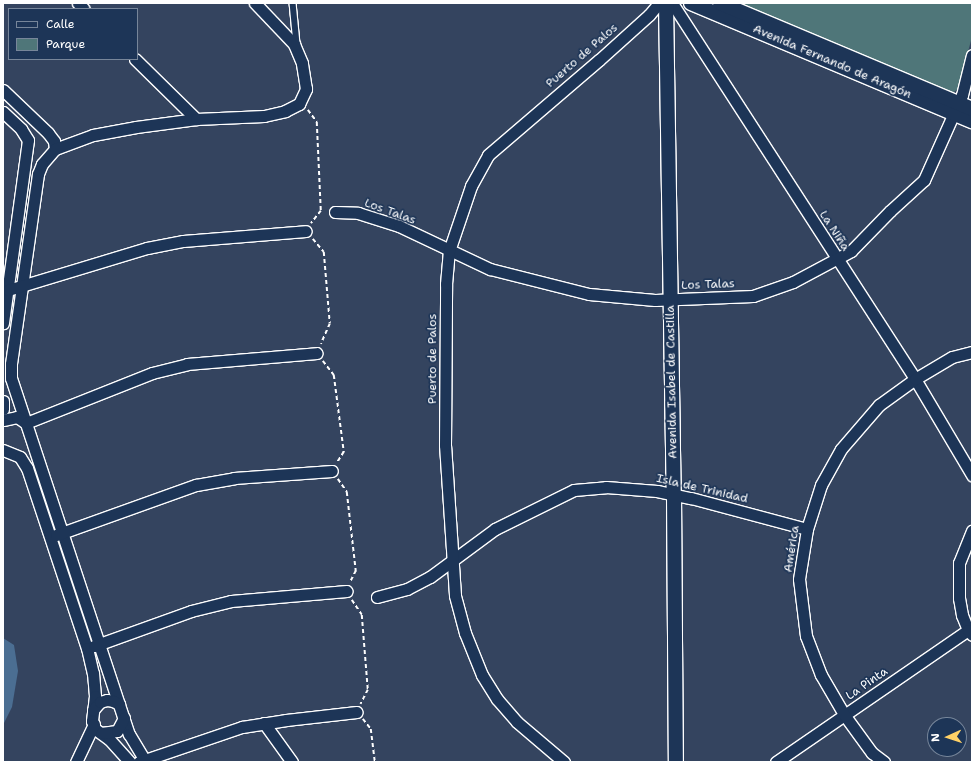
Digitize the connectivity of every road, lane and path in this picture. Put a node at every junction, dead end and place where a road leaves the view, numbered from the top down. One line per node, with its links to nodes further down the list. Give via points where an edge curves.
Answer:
1 (254, 3): 8 (street, via 294,44)
2 (293, 3): 8 (lane)
3 (659, 3): 25 (street, Puerto de Palos, via 604,55 488,155 471,186)
4 (666, 3): 29 (street, Avenida Isabel de Castilla)
5 (672, 3): 26 (street, La Niña)
6 (691, 3): 13 (street, Avenida Fernando de Aragón)
7 (720, 3): 13 (street, Avenida Fernando de Aragón)
8 (298, 53): 12 (street, via 306,89)
9 (972, 55): 13 (street, Los Talas)
10 (136, 60): 16 (street)
11 (3, 90): 18 (street)
12 (300, 100): 16 (street, via 299,104 285,111 264,116); 24 (path, via 317,122 321,203 321,211)
13 (956, 108): 14 (street, Avenida Fernando de Aragón); 17 (street, Avenida Fernando de Aragón); 26 (street, Los Talas, via 924,180 851,251)
14 (972, 109)
15 (3, 112): 19 (street, via 21,129)
16 (196, 119): 20 (street, via 93,135)
17 (972, 121)
18 (48, 133): 19 (street, via 33,134); 20 (street, via 54,141)
19 (28, 140): 21 (street)
20 (54, 149): 22 (street)
21 (27, 152): 22 (street, via 30,158 37,161); 28 (street)
22 (45, 160): 27 (street, via 38,174)
23 (336, 212): 25 (street, Los Talas, via 358,213 399,226)
24 (306, 231): 27 (street, via 183,241 147,248); 32 (path, via 324,252 330,324)
25 (449, 251): 29 (street, Los Talas, via 490,269 590,294); 48 (street, Puerto de Palos, via 446,284 445,445)
26 (836, 258): 29 (street, Los Talas, via 793,282 753,296); 33 (street, La Niña)
27 (22, 287): 28 (street); 37 (street, via 11,378)
28 (8, 290): 30 (street)
29 (671, 300): 43 (street, Avenida Isabel de Castilla)
30 (3, 323)
31 (972, 352): 33 (street, América, via 952,357)
32 (317, 353): 37 (street, via 186,364 152,373); 41 (path, via 334,375 344,452)
33 (915, 380): 42 (street, La Niña); 44 (street, América, via 879,405 841,448 821,485)
34 (3, 400): 35 (street)
35 (3, 409)
36 (3, 420): 37 (street, via 17,417)
37 (26, 423): 38 (street)
38 (32, 442): 40 (street, via 30,449); 46 (street)
39 (3, 450): 40 (street)
40 (16, 455): 47 (street, via 27,468)
41 (332, 470): 46 (street, via 234,478 196,485); 49 (path, via 347,492 356,571)
42 (972, 474)
43 (674, 494): 44 (street, Isla de Trinidad); 48 (street, Isla de Trinidad, via 606,487 574,490 495,529); 67 (street, Avenida Isabel de Castilla)
44 (807, 529): 57 (street, América, via 799,579 806,636 821,675)
45 (972, 530): 51 (street, via 960,563 959,598 962,615)
46 (62, 532): 47 (street); 52 (street)
47 (50, 538): 53 (street)
48 (451, 563): 50 (street, Isla de Trinidad, via 407,589); 66 (street, Puerto de Palos, via 455,595 465,633 482,675 497,699 517,722)
49 (347, 591): 52 (street, via 231,601 191,611); 56 (path, via 362,615 368,690)
50 (377, 597)
51 (970, 632): 57 (street, La Pinta)
52 (100, 644): 53 (street); 54 (street)
53 (88, 648): 55 (street, via 94,673)
54 (120, 704): 55 (street, via 107,700 100,702); 58 (street)
55 (93, 710): 60 (street)
56 (357, 712): 59 (street); 65 (path, via 371,729)
57 (846, 716): 68 (street, La Pinta); 69 (street, América, via 872,753)
58 (124, 718): 60 (street, via 117,732); 61 (street)
59 (264, 723): 61 (street, via 242,727); 64 (street)
60 (97, 728): 62 (street); 63 (street)
61 (143, 761)
62 (76, 762)
63 (130, 762)
64 (292, 762)
65 (375, 762)
66 (564, 762)
67 (676, 762)
68 (776, 762)
69 (884, 762)

